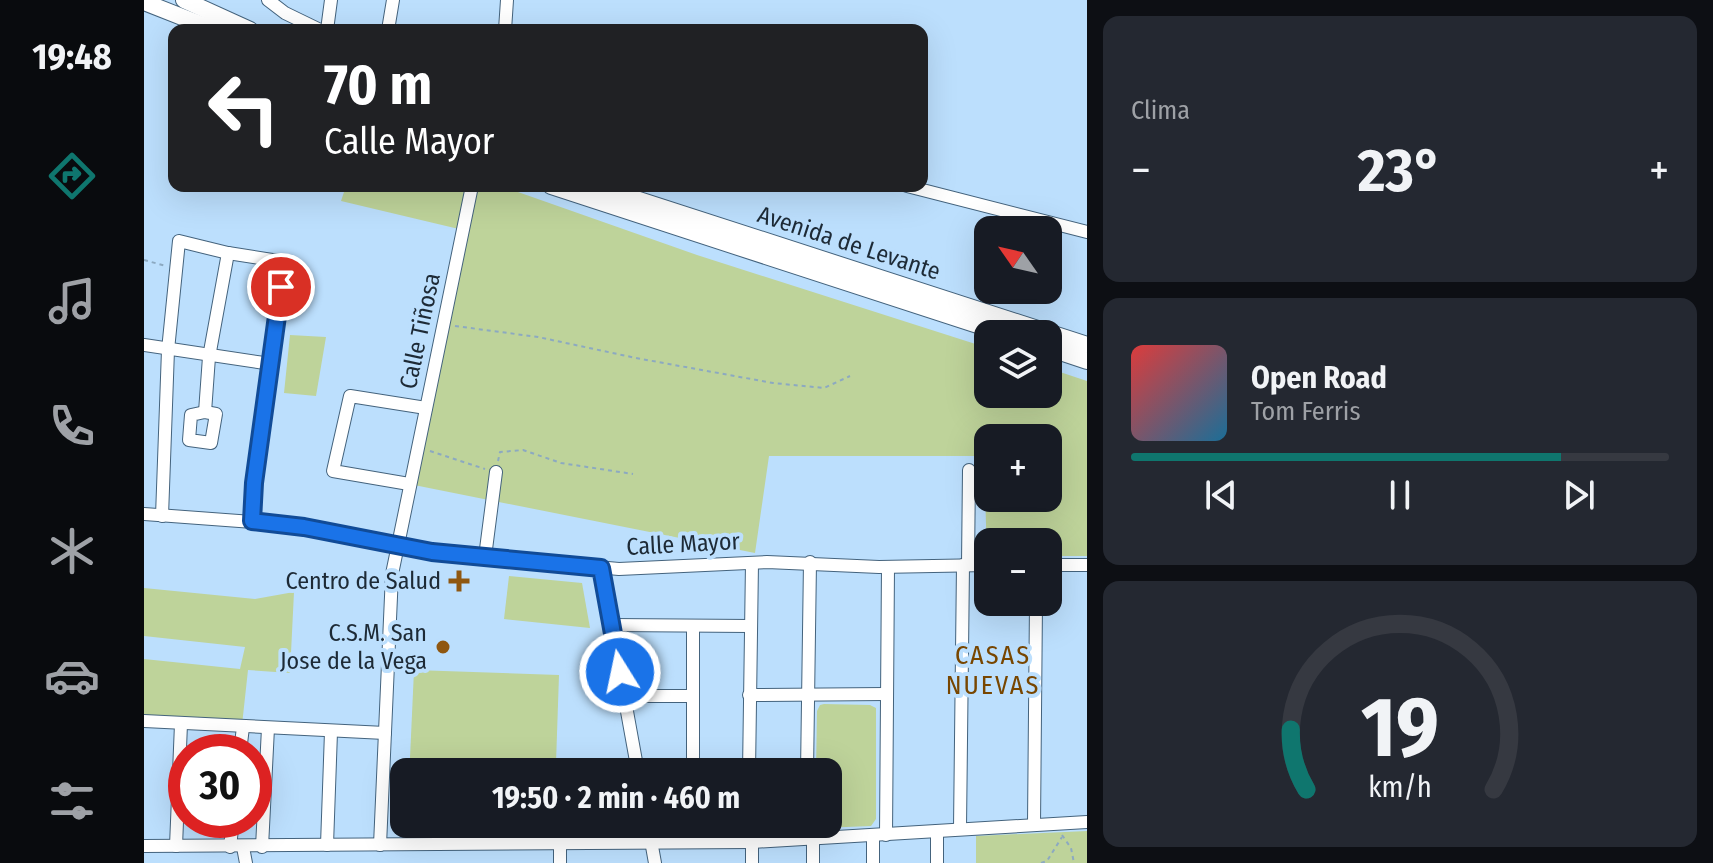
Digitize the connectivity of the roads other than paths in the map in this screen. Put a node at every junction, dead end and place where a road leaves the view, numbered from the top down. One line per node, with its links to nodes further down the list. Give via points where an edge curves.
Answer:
1 (184, 0): 8 (main road)
2 (268, 0): 9 (street)
3 (331, 0): 10 (street)
4 (393, 0): 11 (street)
5 (507, 0): 12 (street)
6 (144, 2): 7 (main road)
7 (200, 24)
8 (237, 24)
9 (308, 24)
10 (328, 24)
11 (389, 24)
12 (505, 24)
13 (928, 191): 17 (street)
14 (471, 192): 27 (street, Calle Tiñosa)
15 (569, 192): 19 (main road, Avenida de Levante)
16 (615, 192): 21 (main road, Avenida de Levante)
17 (1087, 232)
18 (228, 253): 22 (street, via 179,241); 24 (street); 26 (street, via 285,262)
19 (974, 324)
20 (144, 345): 22 (street)
21 (1087, 345)
22 (168, 350): 24 (street); 33 (street)
23 (1062, 353): 25 (main road)
24 (209, 357): 26 (street); 28 (street)
25 (1087, 361)
26 (271, 364): 34 (street)
27 (426, 408): 31 (street, Calle Tiñosa); 31 (street, via 350,396 346,411 333,471)
28 (205, 412)
29 (969, 470): 39 (street)
30 (496, 472): 36 (street)
31 (409, 484): 35 (street, Calle Tiñosa)
32 (144, 514): 33 (street, Calle Mayor)
33 (162, 516): 34 (street, Calle Mayor)
34 (252, 521): 35 (street, Calle Mayor)
35 (397, 546): 36 (street, Calle Mayor); 59 (street, Calle Tiñosa)
36 (485, 557): 44 (street, Calle Mayor)
37 (810, 562): 38 (street, Calle Mayor); 43 (street, Calle Mayor); 49 (street)
38 (752, 563): 44 (street, Calle Mayor); 47 (street)
39 (966, 565): 40 (street, Calle Mayor); 43 (street, Calle Mayor); 67 (street)
40 (974, 565)
41 (1062, 565): 42 (street)
42 (1087, 565)
43 (888, 567): 50 (street)
44 (601, 568): 46 (street)
45 (1036, 616): 66 (street)
46 (611, 625): 48 (street); 52 (street)
47 (750, 626): 48 (street); 51 (street)
48 (693, 627): 53 (street)
49 (808, 694): 50 (street); 51 (street); 64 (street)
50 (886, 694): 69 (street)
51 (749, 695): 63 (street)
52 (624, 696): 53 (street); 61 (street)
53 (693, 696): 62 (street)
54 (144, 721): 55 (street)
55 (181, 724): 56 (street); 80 (street)
56 (243, 727): 57 (street); 60 (street)
57 (268, 728): 58 (street); 82 (street)
58 (331, 732): 59 (street); 77 (street)
59 (385, 733): 78 (street, Calle Tiñosa)
60 (242, 734)
61 (635, 758)
62 (693, 758)
63 (749, 758)
64 (807, 758)
65 (1087, 822): 66 (street)
66 (1034, 824): 67 (street)
67 (960, 828): 68 (street)
68 (937, 831): 69 (street); 89 (street)
69 (880, 835): 73 (street); 88 (street)
70 (235, 838): 81 (street)
71 (650, 838): 74 (street)
72 (750, 838): 75 (street)
73 (810, 839): 75 (street); 87 (street)
74 (651, 841): 75 (street); 76 (street); 85 (street)
75 (750, 842): 86 (street)
76 (560, 844): 78 (street); 84 (street)
77 (327, 845): 78 (street); 82 (street)
78 (380, 845)
79 (144, 846): 80 (street)
80 (176, 846): 81 (street)
81 (236, 847): 82 (street); 83 (street)
82 (262, 847)
83 (246, 863)
84 (560, 863)
85 (655, 863)
86 (752, 863)
87 (813, 863)
88 (873, 863)
89 (937, 863)

